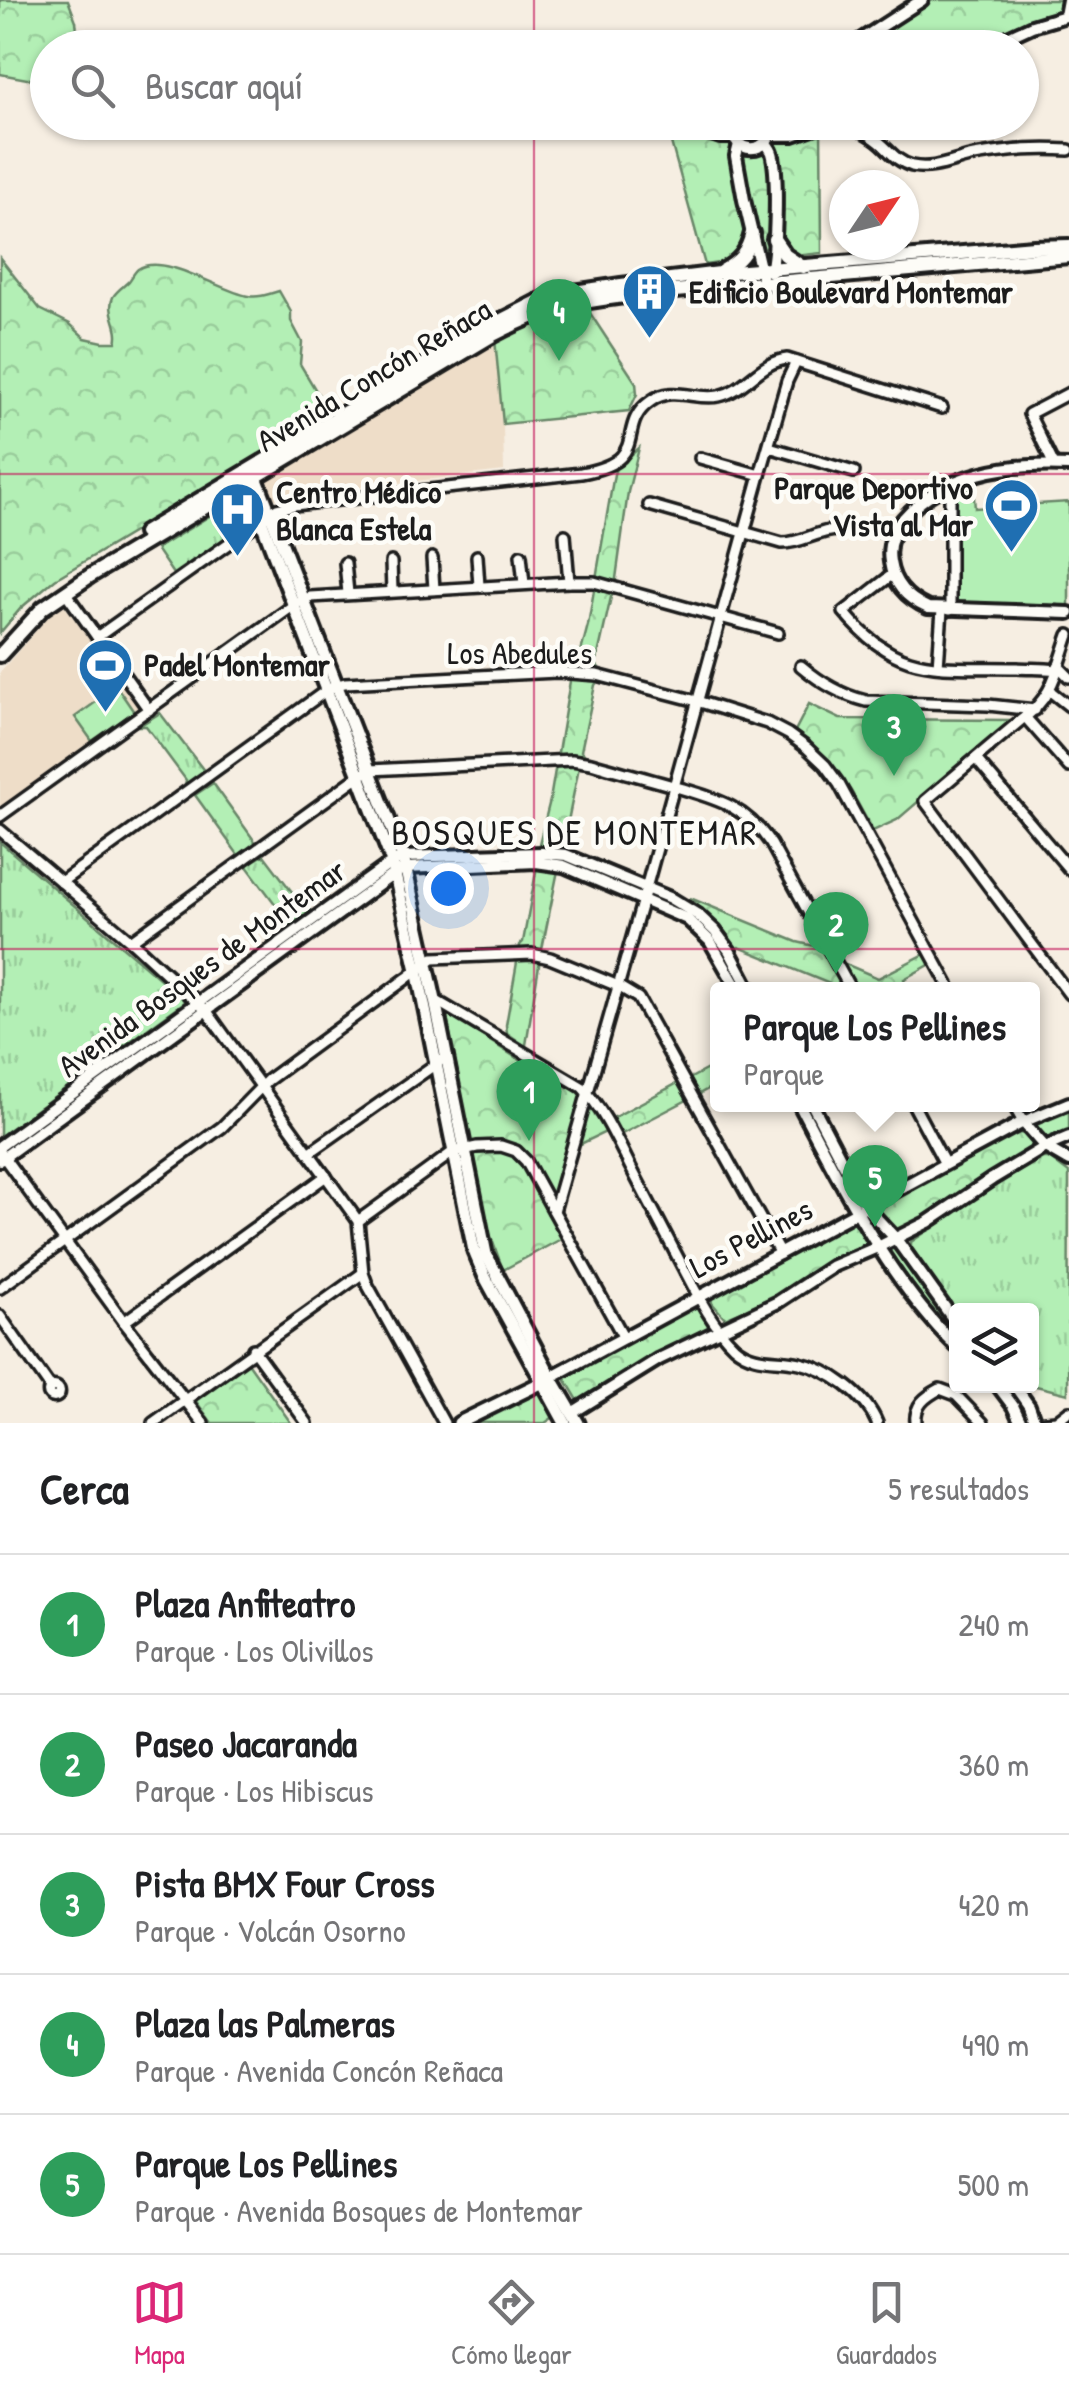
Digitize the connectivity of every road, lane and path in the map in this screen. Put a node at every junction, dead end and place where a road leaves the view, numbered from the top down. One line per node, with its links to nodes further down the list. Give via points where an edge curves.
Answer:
1 (897, 0): 4 (street)
2 (922, 0): 4 (street)
3 (1068, 0): 5 (street)
4 (900, 13): 6 (street)
5 (1067, 16): 7 (street)
6 (875, 30)
7 (1020, 30)
8 (731, 140): 12 (street)
9 (761, 140): 12 (street, via 750,148)
10 (771, 140): 15 (street)
11 (877, 140): 13 (street, via 898,160 922,167 1016,150)
12 (736, 141): 14 (street)
13 (1069, 150)
14 (752, 233): 19 (main road, via 744,256); 20 (street)
15 (774, 240): 18 (main road); 20 (street)
16 (1069, 246): 18 (main road, Avenida Concón Reñaca)
17 (1069, 256): 20 (main road, Avenida Concón Reñaca)
18 (803, 267): 20 (main road, Avenida Concón Reñaca)
19 (720, 272): 20 (main road, Avenida Concón Reñaca); 31 (main road, Avenida Concón Reñaca, via 574,292 524,307)
20 (766, 274): 31 (main road, Avenida Concón Reñaca, via 544,310)
21 (796, 362): 22 (street, via 782,359); 23 (street); 25 (street)
22 (765, 367): 23 (street); 36 (street, via 722,396 674,393 650,401 626,452 606,468 286,506)
23 (787, 381): 26 (street)
24 (1069, 394): 28 (street, via 1029,414)
25 (942, 408)
26 (769, 446): 29 (street); 30 (street)
27 (700, 458): 30 (street)
28 (1063, 464): 32 (street, via 996,470)
29 (854, 472)
30 (760, 475): 37 (street)
31 (250, 477): 33 (main road, Avenida Concón Reñaca); 35 (main road); 36 (main road); 60 (main road, Avenida Concón Reñaca, via 63,583)
32 (950, 484): 38 (street, via 920,502); 54 (street)
33 (229, 493): 35 (main road, via 245,494); 51 (main road, Avenida Concón Reñaca)
34 (649, 504): 37 (street)
35 (256, 505): 36 (main road)
36 (266, 516): 53 (main road); 59 (street)
37 (744, 532): 38 (street, via 782,543 841,530); 56 (street)
38 (894, 532): 45 (street)
39 (566, 534): 46 (street)
40 (521, 554): 47 (street)
41 (477, 556): 48 (street)
42 (432, 558): 49 (street)
43 (391, 562): 50 (street)
44 (345, 563): 52 (street)
45 (893, 574): 54 (street, via 909,597); 63 (street, via 844,612 887,652)
46 (569, 582): 47 (street); 56 (street, via 607,585)
47 (524, 584): 48 (street)
48 (478, 586): 49 (street)
49 (434, 589): 50 (street)
50 (392, 591): 52 (street)
51 (65, 592): 59 (street); 61 (main road, Avenida Concón Reñaca)
52 (348, 593): 53 (street)
53 (299, 602): 66 (main road); 70 (street)
54 (946, 610): 55 (street); 63 (street)
55 (1069, 613)
56 (722, 616): 57 (street); 68 (street)
57 (778, 633)
58 (1069, 635): 64 (street)
59 (97, 637): 70 (street)
60 (0, 643)
61 (0, 655)
62 (801, 666): 71 (street, via 851,698)
63 (938, 666): 64 (street)
64 (1057, 668): 65 (street); 67 (street)
65 (1069, 676)
66 (332, 688): 68 (street, Los Abedules, via 576,672); 74 (main road); 80 (street)
67 (1050, 691): 69 (street); 71 (street)
68 (697, 701): 75 (street); 87 (street, Los Abedules, via 778,728 824,764)
69 (1069, 706)
70 (149, 710): 76 (street)
71 (1030, 713): 72 (street); 73 (street)
72 (976, 758): 79 (street); 89 (street, via 925,801)
73 (1069, 767)
74 (364, 773): 75 (street, via 572,760); 78 (main road); 82 (street)
75 (674, 786): 81 (street); 86 (street, via 724,802 759,828)
76 (0, 816)
77 (0, 830): 80 (street)
78 (399, 865): 81 (street, via 552,853); 83 (main road); 91 (street, Avenida Bosques de Montemar)
79 (1069, 869)
80 (61, 882): 82 (street)
81 (645, 893): 84 (street, via 698,928); 85 (street, via 680,903 707,923); 88 (street)
82 (131, 940): 91 (street)
83 (421, 966): 88 (street, via 444,956 532,954); 90 (main road); 92 (main road); 93 (street)
84 (733, 982)
85 (746, 982)
86 (847, 982)
87 (948, 982)
88 (618, 986): 94 (street); 115 (street, via 642,1004)
89 (1069, 994)
90 (435, 1000): 92 (main road); 94 (street)
91 (203, 1006): 93 (street); 105 (street, Avenida Bosques de Montemar)
92 (441, 1061): 103 (main road); 104 (street)
93 (261, 1086): 104 (street); 113 (street, via 222,1127)
94 (588, 1094): 110 (street); 118 (street)
95 (1069, 1103): 100 (street, Los Pellines)
96 (805, 1112): 109 (street)
97 (816, 1112): 109 (street)
98 (917, 1112): 107 (street)
99 (1017, 1112): 100 (street)
100 (1023, 1122): 102 (street); 107 (street, Los Pellines)
101 (1069, 1137): 102 (street, Los Pellines)
102 (1045, 1146): 106 (street); 112 (street, Los Pellines)
103 (459, 1151): 110 (street, via 516,1151); 111 (street); 128 (main road, via 486,1254)
104 (309, 1152): 108 (street)
105 (1, 1153): 113 (street)
106 (1069, 1161)
107 (945, 1164): 109 (street, Los Pellines)
108 (326, 1176): 111 (street); 121 (street)
109 (861, 1210): 112 (street); 114 (street); 115 (street, Los Pellines)
110 (554, 1211): 125 (street)
111 (358, 1221): 116 (street)
112 (896, 1239): 114 (street, Los Pellines); 119 (street)
113 (64, 1241): 117 (street); 121 (street)
114 (880, 1246): 123 (street, Los Pellines); 124 (street)
115 (780, 1254): 118 (street, Los Pellines)
116 (363, 1273): 127 (street); 139 (street)
117 (0, 1288)
118 (699, 1297): 123 (street); 125 (street, Los Pellines)
119 (949, 1314)
120 (0, 1316): 129 (street)
121 (124, 1322): 132 (street)
122 (949, 1326): 124 (street)
123 (720, 1329): 134 (street, Los Pellines, via 659,1359); 141 (street, via 746,1354 804,1364 834,1379 864,1402)
124 (941, 1331): 126 (street)
125 (624, 1338): 128 (street, Los Pellines)
126 (949, 1339)
127 (253, 1350): 132 (street); 138 (street)
128 (546, 1380): 134 (main road); 140 (main road, Los Pellines)
129 (50, 1387)
130 (1003, 1393): 144 (street)
131 (1020, 1393): 145 (street)
132 (186, 1400): 136 (street); 137 (street)
133 (1069, 1410): 135 (street)
134 (567, 1420)
135 (1056, 1422): 145 (street)
136 (153, 1423)
137 (203, 1423)
138 (307, 1423)
139 (444, 1423)
140 (459, 1423)
141 (877, 1423)
142 (916, 1423): 143 (street, via 920,1404 940,1389 953,1392)
143 (983, 1423)
144 (1020, 1423)
145 (1036, 1423)

